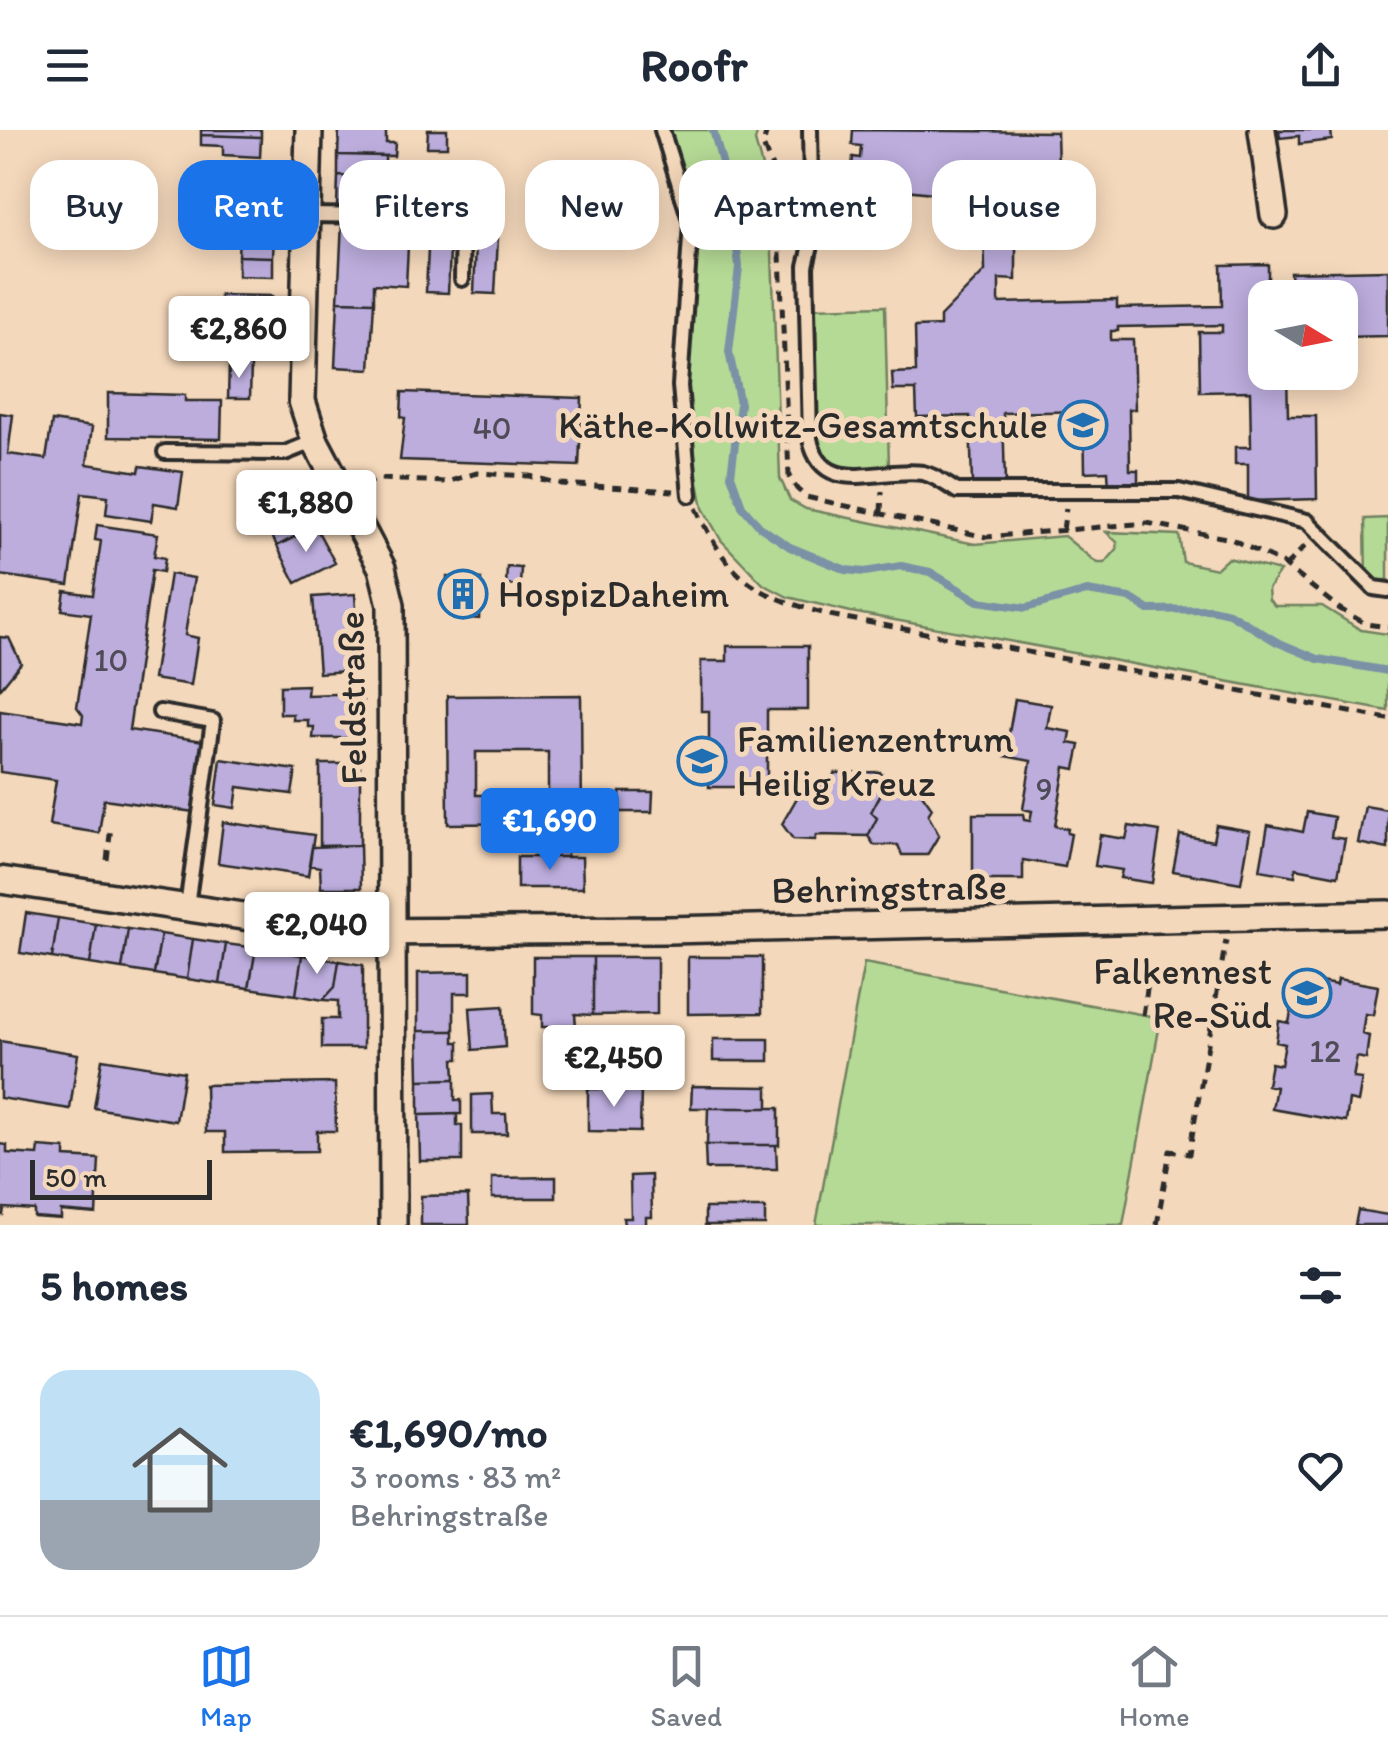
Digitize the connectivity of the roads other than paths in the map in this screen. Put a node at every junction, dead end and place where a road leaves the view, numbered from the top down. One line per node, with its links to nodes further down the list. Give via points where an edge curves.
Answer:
1 (308, 130): 5 (street, Feldstraße)
2 (662, 130): 12 (lane, via 691,223 680,386)
3 (810, 130): 13 (lane, via 812,241 796,382 821,467 837,475 926,473 958,491 1178,491 1213,505 1307,521 1311,541 1374,588)
4 (1262, 130): 7 (street)
5 (307, 160)
6 (319, 215): 9 (lane, via 463,217)
7 (1274, 216)
8 (305, 250): 10 (street, Feldstraße, via 302,400)
9 (462, 279)
10 (315, 441): 11 (lane, via 286,453); 18 (street, Feldstraße, via 382,568 391,605)
11 (165, 452)
12 (690, 495)
13 (1388, 590)
14 (160, 712): 16 (lane, via 212,721)
15 (0, 880): 16 (street, Behringstraße)
16 (186, 906): 18 (street, Behringstraße)
17 (1388, 914): 18 (street, Behringstraße)
18 (391, 933): 19 (street, Feldstraße)
19 (393, 1225)

